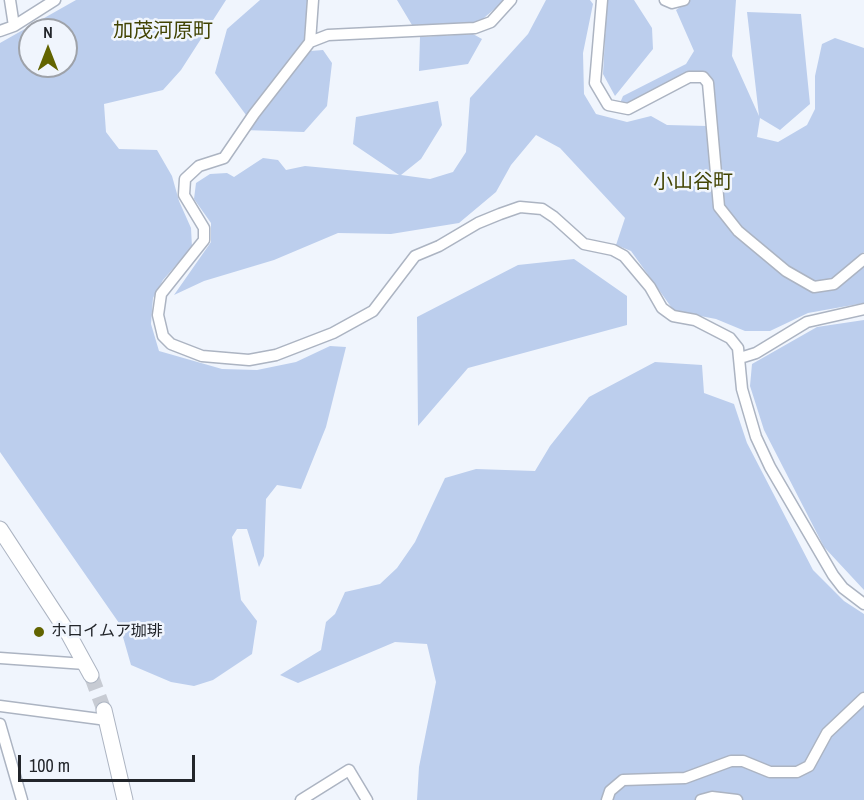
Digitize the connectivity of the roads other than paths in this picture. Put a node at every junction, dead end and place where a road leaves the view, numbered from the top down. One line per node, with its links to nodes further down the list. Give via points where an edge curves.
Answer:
1 (10, 0): 8 (street)
2 (55, 0): 8 (street)
3 (313, 0): 10 (street)
4 (511, 0): 10 (street, via 491,22 475,28 328,35)
5 (602, 0): 11 (street, via 596,83 608,105 628,110 689,77 703,77 708,83 719,207 738,231 786,271 814,287 834,284)
6 (665, 0): 7 (street)
7 (684, 0)
8 (14, 26): 9 (street)
9 (0, 31)
10 (310, 42): 13 (street, via 224,158 199,166 185,179 184,195 204,228 204,240 161,294 159,324 171,344 202,356 249,360 301,347 373,311 415,256 478,223 529,207 554,217 584,244 624,256 662,308 730,338)
11 (864, 259)
12 (864, 309): 13 (street, via 807,322 756,353)
13 (740, 358): 15 (street, via 742,389 756,437 770,467 833,575)
14 (0, 529): 17 (street)
15 (864, 604)
16 (0, 658): 17 (street)
17 (88, 669)
18 (864, 698): 26 (street, via 826,733 809,766 797,772 770,772 743,761 732,761 685,778 623,780 610,791)
19 (0, 706): 20 (street)
20 (106, 715): 23 (street)
21 (0, 724): 22 (street)
22 (22, 800)
23 (125, 800)
24 (301, 800): 25 (street, via 349,770)
25 (367, 800)
26 (607, 800)
27 (701, 800): 28 (street)
28 (737, 800)

